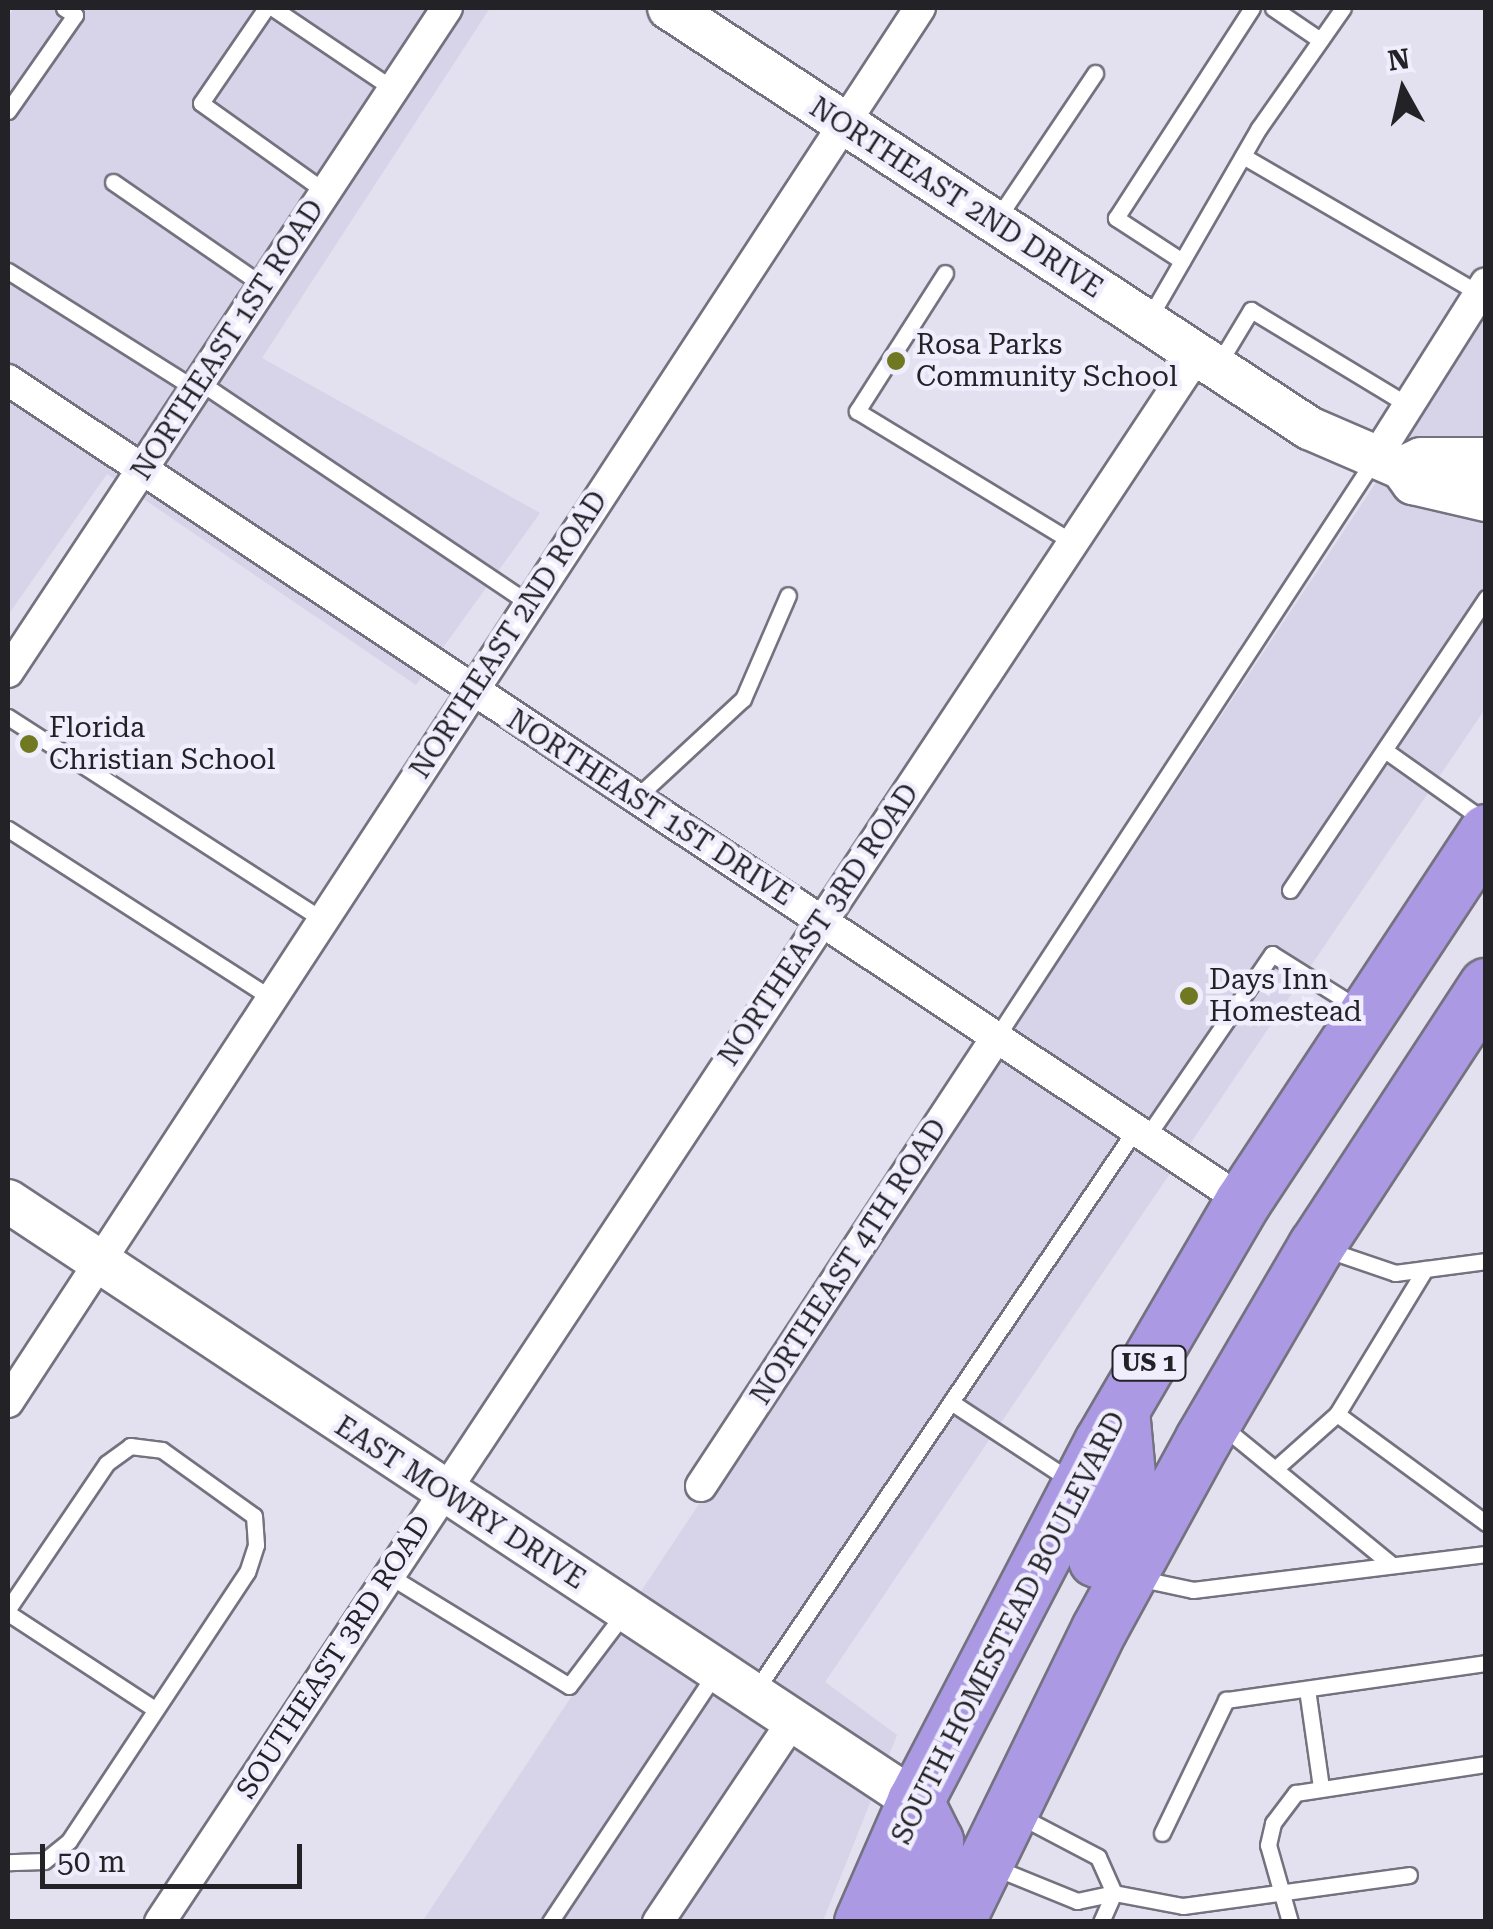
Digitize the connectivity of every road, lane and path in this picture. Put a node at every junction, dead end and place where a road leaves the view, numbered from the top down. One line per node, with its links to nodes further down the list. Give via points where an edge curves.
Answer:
1 (64, 8): 12 (lane, via 75,15)
2 (270, 8): 11 (lane); 16 (lane, via 201,104)
3 (447, 8): 11 (street, NORTHEAST 1ST ROAD)
4 (670, 8): 13 (street, NORTHEAST 2ND DRIVE)
5 (920, 8): 13 (street, NORTHEAST 2ND ROAD)
6 (1252, 8): 18 (lane, via 1116,218)
7 (1273, 8): 9 (lane)
8 (1342, 8): 9 (lane)
9 (1320, 40): 14 (lane)
10 (1095, 73): 17 (lane)
11 (393, 90): 16 (street, NORTHEAST 1ST ROAD)
12 (8, 111)
13 (843, 123): 17 (street, NORTHEAST 2ND DRIVE); 35 (street, NORTHEAST 2ND ROAD)
14 (1243, 156): 18 (lane); 22 (lane)
15 (113, 182): 21 (lane)
16 (326, 192): 21 (street, NORTHEAST 1ST ROAD)
17 (995, 222): 23 (street, NORTHEAST 2ND DRIVE)
18 (1182, 261): 23 (lane)
19 (8, 270): 26 (lane)
20 (945, 273): 32 (lane, via 857,411)
21 (264, 286): 26 (street, NORTHEAST 1ST ROAD)
22 (1482, 288): 27 (street)
23 (1146, 324): 24 (street, NORTHEAST 2ND DRIVE)
24 (1205, 365): 27 (lane, via 1250,310); 29 (street, NORTHEAST 2ND DRIVE); 32 (street, NORTHEAST 3RD ROAD)
25 (8, 380): 30 (street, NORTHEAST 1ST DRIVE)
26 (199, 387): 30 (street, NORTHEAST 1ST ROAD); 35 (lane)
27 (1406, 404): 29 (street)
28 (1486, 459): 29 (street)
29 (1388, 464): 31 (street, NORTHEAST 2ND DRIVE, via 1413,483); 50 (lane)
30 (143, 470): 36 (street, NORTHEAST 1ST ROAD); 37 (street, NORTHEAST 1ST DRIVE)
31 (1486, 500)
32 (1074, 543): 46 (street, NORTHEAST 3RD ROAD)
33 (788, 595): 40 (lane, via 743,699)
34 (1486, 598): 39 (lane)
35 (530, 604): 37 (street, NORTHEAST 2ND ROAD)
36 (8, 672)
37 (471, 690): 40 (street, NORTHEAST 1ST DRIVE); 45 (street, NORTHEAST 2ND ROAD)
38 (8, 717): 45 (lane)
39 (1386, 751): 41 (lane); 44 (lane)
40 (637, 797): 46 (street, NORTHEAST 1ST DRIVE)
41 (1486, 822)
42 (8, 829): 48 (lane)
43 (1486, 832): 49 (highway, SOUTH HOMESTEAD BOULEVARD / US 1)
44 (1290, 890)
45 (324, 921): 48 (street, NORTHEAST 2ND ROAD)
46 (821, 922): 50 (street, NORTHEAST 1ST DRIVE); 66 (street, NORTHEAST 3RD ROAD)
47 (1486, 986): 54 (highway)
48 (274, 1000): 55 (street, NORTHEAST 2ND ROAD)
49 (1364, 1012): 51 (lane, via 1272,954); 52 (highway, SOUTH HOMESTEAD BOULEVARD / US 1)
50 (996, 1038): 51 (street, NORTHEAST 1ST DRIVE); 64 (street, NORTHEAST 4TH ROAD)
51 (1141, 1134): 52 (street, NORTHEAST 1ST DRIVE); 59 (lane)
52 (1243, 1200): 60 (highway, SOUTH HOMESTEAD BOULEVARD / US 1)
53 (8, 1201): 55 (street, EAST MOWRY DRIVE)
54 (1316, 1246): 57 (lane, via 1394,1274); 62 (highway)
55 (98, 1262): 58 (street, NORTHEAST 2ND ROAD); 66 (street, EAST MOWRY DRIVE)
56 (1486, 1262): 57 (lane)
57 (1426, 1269): 61 (lane)
58 (8, 1402)
59 (952, 1402): 65 (lane); 77 (lane)
60 (1121, 1410): 65 (highway, SOUTH HOMESTEAD BOULEVARD / US 1); 83 (highway, via 1129,1496 996,1754 993,1787)
61 (1337, 1414): 63 (lane); 67 (lane)
62 (1214, 1420): 63 (lane); 71 (highway)
63 (1275, 1468): 69 (lane)
64 (700, 1486)
65 (1079, 1486): 82 (highway, SOUTH HOMESTEAD BOULEVARD / US 1)
66 (442, 1493): 70 (street, SOUTHEAST 3RD ROAD); 73 (street, EAST MOWRY DRIVE)
67 (1486, 1523)
68 (1486, 1554): 69 (lane)
69 (1391, 1564): 71 (lane, via 1193,1590)
70 (388, 1575): 73 (lane, via 570,1686); 90 (street, SOUTHEAST 3RD ROAD)
71 (1128, 1576): 83 (highway)
72 (8, 1611): 78 (lane); 78 (lane, via 107,1463 130,1446 162,1450 244,1504 257,1525 247,1572)
73 (625, 1612): 75 (street, EAST MOWRY DRIVE)
74 (1486, 1663): 76 (lane)
75 (716, 1672): 77 (street, EAST MOWRY DRIVE); 91 (lane)
76 (1307, 1690): 81 (lane); 84 (lane, via 1226,1700)
77 (752, 1696): 79 (street, EAST MOWRY DRIVE)
78 (153, 1708): 85 (lane, via 69,1841 44,1860)
79 (792, 1722): 82 (street, EAST MOWRY DRIVE); 92 (street)
80 (1486, 1764): 81 (lane)
81 (1322, 1787): 88 (lane, via 1296,1794 1272,1823 1268,1845)
82 (914, 1800): 93 (highway, SOUTH HOMESTEAD BOULEVARD / US 1); 94 (highway, via 935,1841 933,1872)
83 (1008, 1810): 86 (highway); 89 (lane, via 1098,1856)
84 (1162, 1833)
85 (8, 1862)
86 (983, 1863): 89 (lane, via 1077,1901); 95 (highway)
87 (1408, 1875): 88 (lane)
88 (1280, 1892): 89 (lane, via 1183,1906); 97 (lane)
89 (1114, 1893): 96 (lane)
90 (160, 1922)
91 (550, 1922)
92 (658, 1922)
93 (862, 1922)
94 (914, 1922)
95 (956, 1922)
96 (1100, 1922)
97 (1290, 1922)

